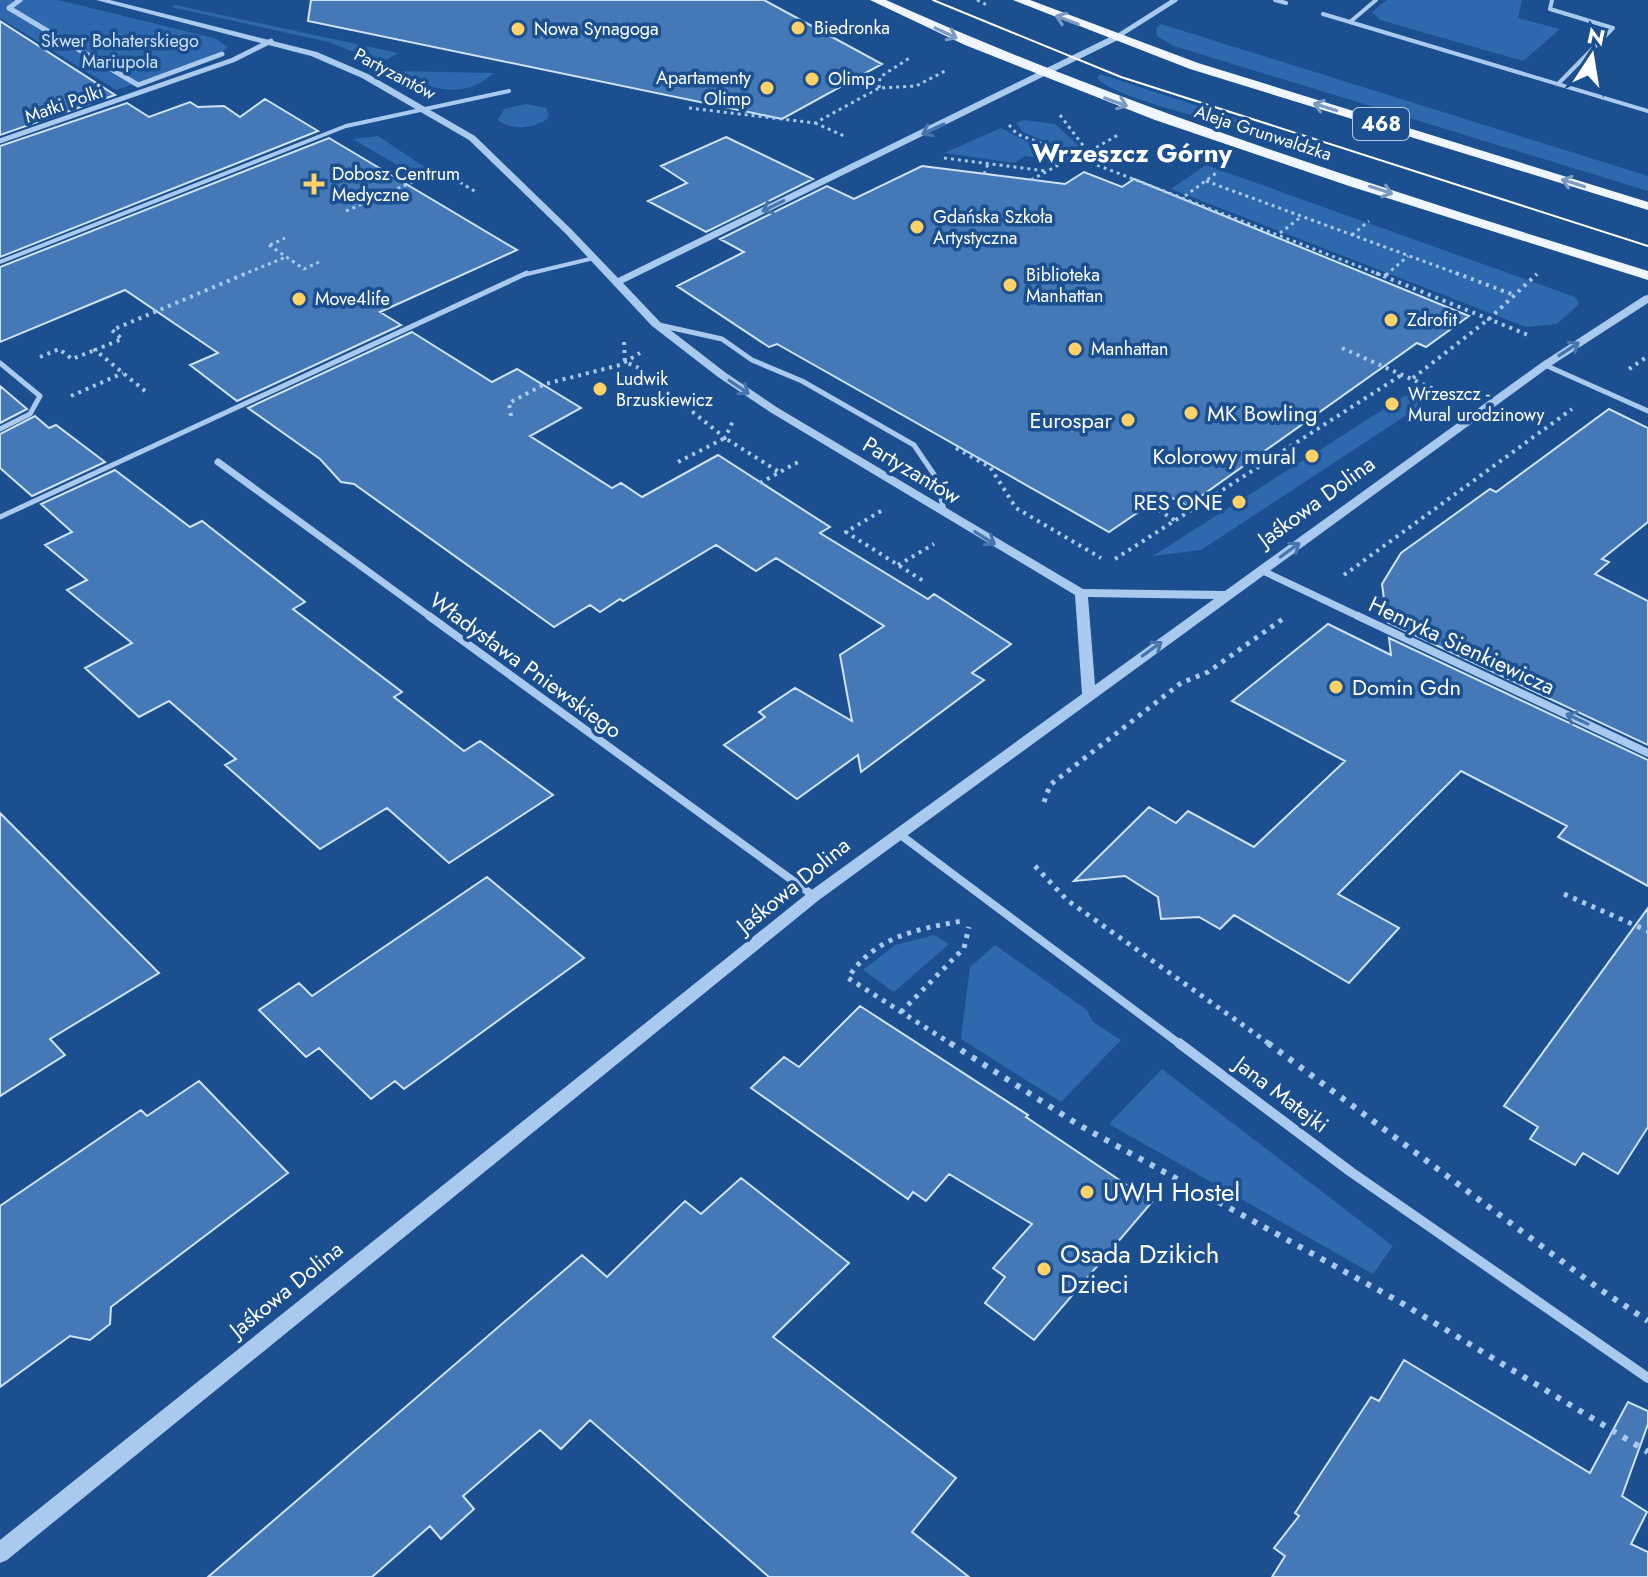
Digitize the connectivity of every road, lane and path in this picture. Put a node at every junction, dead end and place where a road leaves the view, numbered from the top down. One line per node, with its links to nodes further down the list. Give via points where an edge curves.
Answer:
1 (20, 0): 14 (street, via 9,8 138,85)
2 (100, 0): 13 (street, Partyzantów)
3 (876, 0): 17 (main road, Aleja Grunwaldzka, one-way to 17)
4 (1019, 0): 12 (main road, Aleja Grunwaldzka / 468, one-way to 4)
5 (1175, 0): 12 (street)
6 (1275, 0): 9 (lane)
7 (1376, 0): 11 (lane)
8 (1552, 0): 18 (lane, via 1550,9 1613,28)
9 (1286, 3)
10 (1323, 14): 11 (lane)
11 (1350, 22): 18 (lane)
12 (1115, 38): 17 (street); 43 (main road, Aleja Grunwaldzka / 468, one-way to 12)
13 (271, 41): 22 (street, Partyzantów, via 341,64); 29 (street, Matki Polki, via 233,60)
14 (222, 54)
15 (911, 57): 19 (path, via 880,77)
16 (945, 71): 19 (path, via 916,86)
17 (1043, 75): 56 (main road, Aleja Grunwaldzka, one-way to 56); 58 (street, one-way to 58)
18 (1558, 84): 23 (lane)
19 (879, 88): 25 (path)
20 (509, 91): 22 (lane)
21 (689, 108): 25 (path)
22 (428, 111): 52 (street, Partyzantów, via 472,138); 53 (lane, via 346,126)
23 (1648, 111)
24 (1058, 113): 31 (path)
25 (815, 123): 28 (path)
26 (1007, 123): 30 (path)
27 (1126, 131): 31 (path)
28 (837, 133)
29 (0, 141)
30 (1037, 142): 32 (path); 35 (path)
31 (1088, 152): 32 (path)
32 (1076, 157): 36 (path); 42 (path)
33 (941, 158): 34 (path)
34 (988, 164): 36 (path); 37 (path)
35 (1055, 164)
36 (1046, 171): 39 (path)
37 (984, 174)
38 (1216, 174): 40 (path)
39 (1031, 180)
40 (1206, 181): 42 (path); 45 (path)
41 (476, 192): 44 (path, via 440,170)
42 (1184, 196): 47 (path)
43 (1648, 206)
44 (346, 211)
45 (1301, 217): 47 (path); 48 (path)
46 (1361, 227): 48 (path)
47 (1279, 234): 55 (path)
48 (1351, 235): 50 (path)
49 (285, 238): 51 (path, via 269,245)
50 (1408, 256): 55 (path); 59 (path)
51 (286, 257): 54 (path, via 304,269); 65 (path, via 112,330 122,339)
52 (594, 258): 58 (street, Partyzantów); 91 (lane, via 516,279)
53 (0, 262)
54 (319, 262)
55 (1385, 276): 61 (path)
56 (1648, 276)
57 (1530, 281): 59 (path)
58 (617, 282): 62 (street, Partyzantów)
59 (1514, 295): 61 (path)
60 (1648, 298): 70 (street, Jaśkowa Dolina, one-way to 60)
61 (1489, 319): 63 (path); 74 (path)
62 (656, 324): 89 (street, Partyzantów, one-way to 89, via 774,410); 89 (lane, via 722,339 914,445 935,476)
63 (1529, 335)
64 (1342, 348): 73 (path)
65 (95, 350): 71 (path, via 72,359 59,349); 72 (path)
66 (637, 355): 68 (path)
67 (1648, 356): 75 (path)
68 (625, 362): 80 (path, via 545,384 509,403); 82 (path)
69 (0, 363): 71 (lane)
70 (1545, 365): 75 (lane); 96 (street, Jaśkowa Dolina, one-way to 70)
71 (9, 371): 79 (lane, via 40,396)
72 (123, 373): 76 (path); 79 (path)
73 (1403, 374): 74 (path); 92 (path)
74 (1413, 378): 77 (path)
75 (1600, 389): 78 (lane); 100 (path)
76 (145, 391)
77 (1447, 395)
78 (1648, 411)
79 (30, 414): 81 (lane)
80 (511, 416)
81 (0, 429)
82 (725, 438): 84 (path); 86 (path)
83 (218, 462): 107 (street, Władysława Pniewskiego)
84 (678, 462)
85 (792, 465): 86 (path)
86 (779, 472): 87 (path)
87 (760, 483)
88 (1138, 497): 92 (path)
89 (944, 512): 98 (street, Partyzantów, one-way to 98)
90 (872, 516): 95 (path, via 846,532)
91 (0, 517)
92 (1176, 521): 94 (path)
93 (938, 542): 95 (path)
94 (1109, 563)
95 (898, 565): 97 (path)
96 (1261, 570): 99 (street, Jaśkowa Dolina); 100 (street, Henryka Sienkiewicza)
97 (925, 582)
98 (1081, 593): 99 (street, Partyzantów); 101 (street)
99 (1226, 595): 101 (street, Jaśkowa Dolina, one-way to 99)
100 (1315, 595): 102 (street, Henryka Sienkiewicza, one-way to 100); 103 (path, via 1208,672 1181,683 1050,785)
101 (1089, 695): 104 (street, Jaśkowa Dolina)
102 (1648, 753)
103 (1044, 802)
104 (898, 833): 107 (street, Jaśkowa Dolina); 111 (street, Jana Matejki, via 1351,1172)
105 (1035, 866): 110 (path, via 1067,900)
106 (1564, 894): 108 (path)
107 (814, 896): 113 (street, Jaśkowa Dolina)
108 (1648, 931)
109 (901, 1012): 109 (path, via 964,948 971,919 887,939 855,963 848,978); 112 (path, via 1079,1125 1400,1302)
110 (1648, 1321)
111 (1648, 1378)
112 (1648, 1452)
113 (0, 1553)

